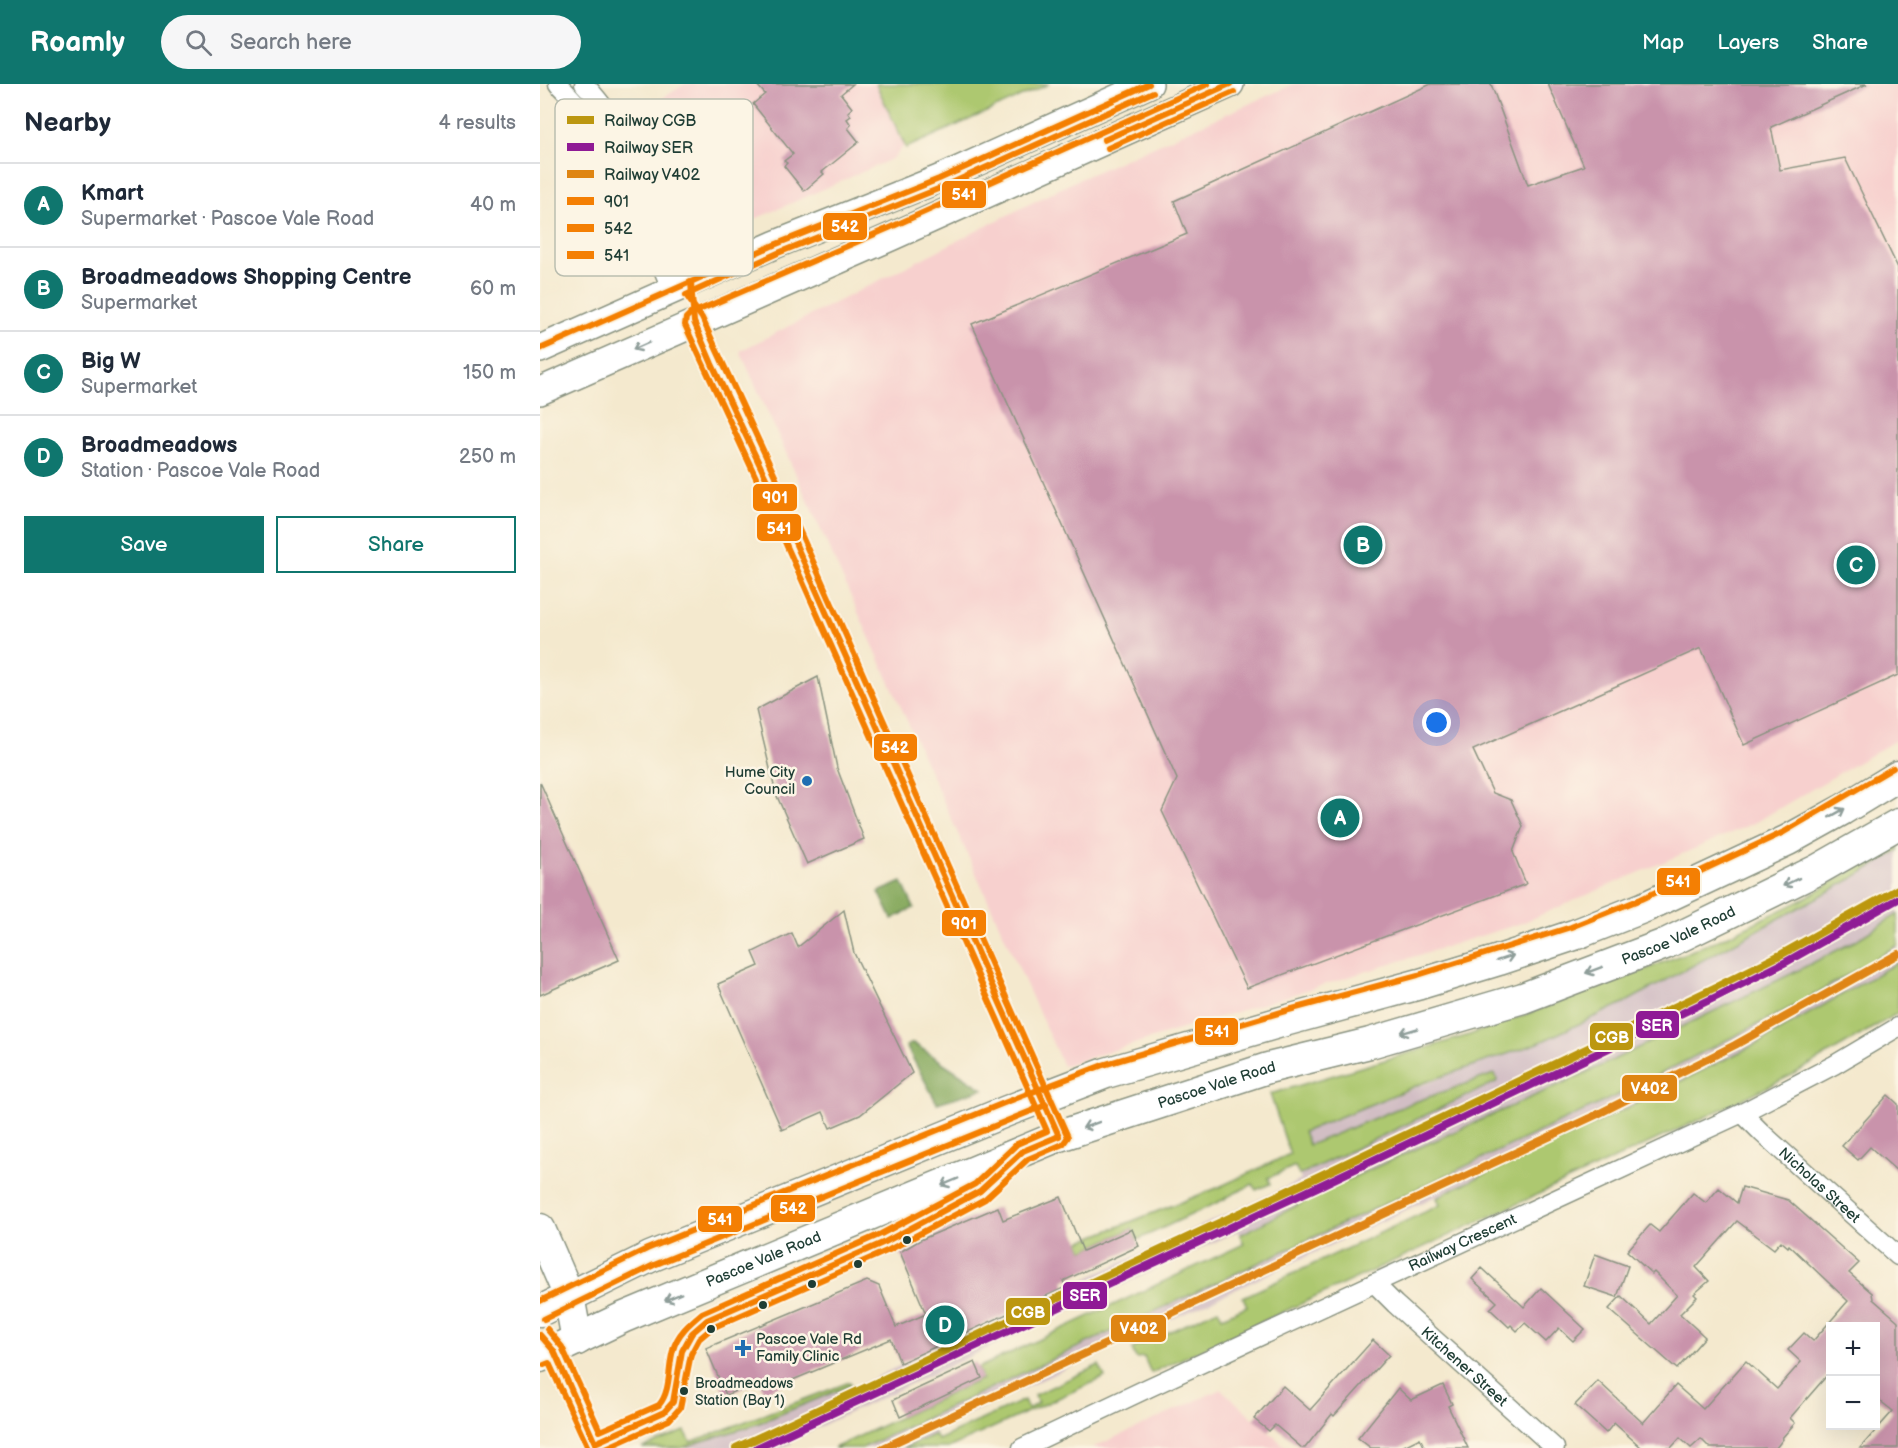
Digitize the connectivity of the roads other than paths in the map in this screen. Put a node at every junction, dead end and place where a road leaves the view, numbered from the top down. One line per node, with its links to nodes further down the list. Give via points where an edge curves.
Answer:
1 (558, 84): 5 (street)
2 (584, 84): 6 (street)
3 (1149, 84): 7 (street, via 939,179)
4 (1230, 84): 12 (street)
5 (571, 99)
6 (597, 99)
7 (753, 254)
8 (677, 276): 11 (street)
9 (679, 276): 11 (street)
10 (704, 276): 11 (street)
11 (682, 286): 12 (street); 13 (street)
12 (694, 322): 14 (street, one-way to 14); 18 (street)
13 (540, 349)
14 (540, 391)
15 (1898, 776): 18 (main road, one-way to 15, via 1106,1073 1574,935 1788,840)
16 (1898, 824): 20 (main road, Pascoe Vale Road, one-way to 20, via 1817,870 1665,944 1523,998 1268,1068)
17 (1898, 1027): 19 (street, Railway Crescent)
18 (1043, 1097): 20 (street); 24 (main road, via 650,1257)
19 (1743, 1113): 22 (street, Nicholas Street); 23 (street, Railway Crescent)
20 (1059, 1136): 26 (main road, Pascoe Vale Road, one-way to 26)
21 (540, 1229): 24 (main road)
22 (1898, 1256)
23 (1374, 1283): 27 (street, Railway Crescent); 28 (street, Kitchener Street)
24 (569, 1296): 25 (main road); 26 (main road)
25 (540, 1311)
26 (553, 1346)
27 (1022, 1448)
28 (1555, 1448)

